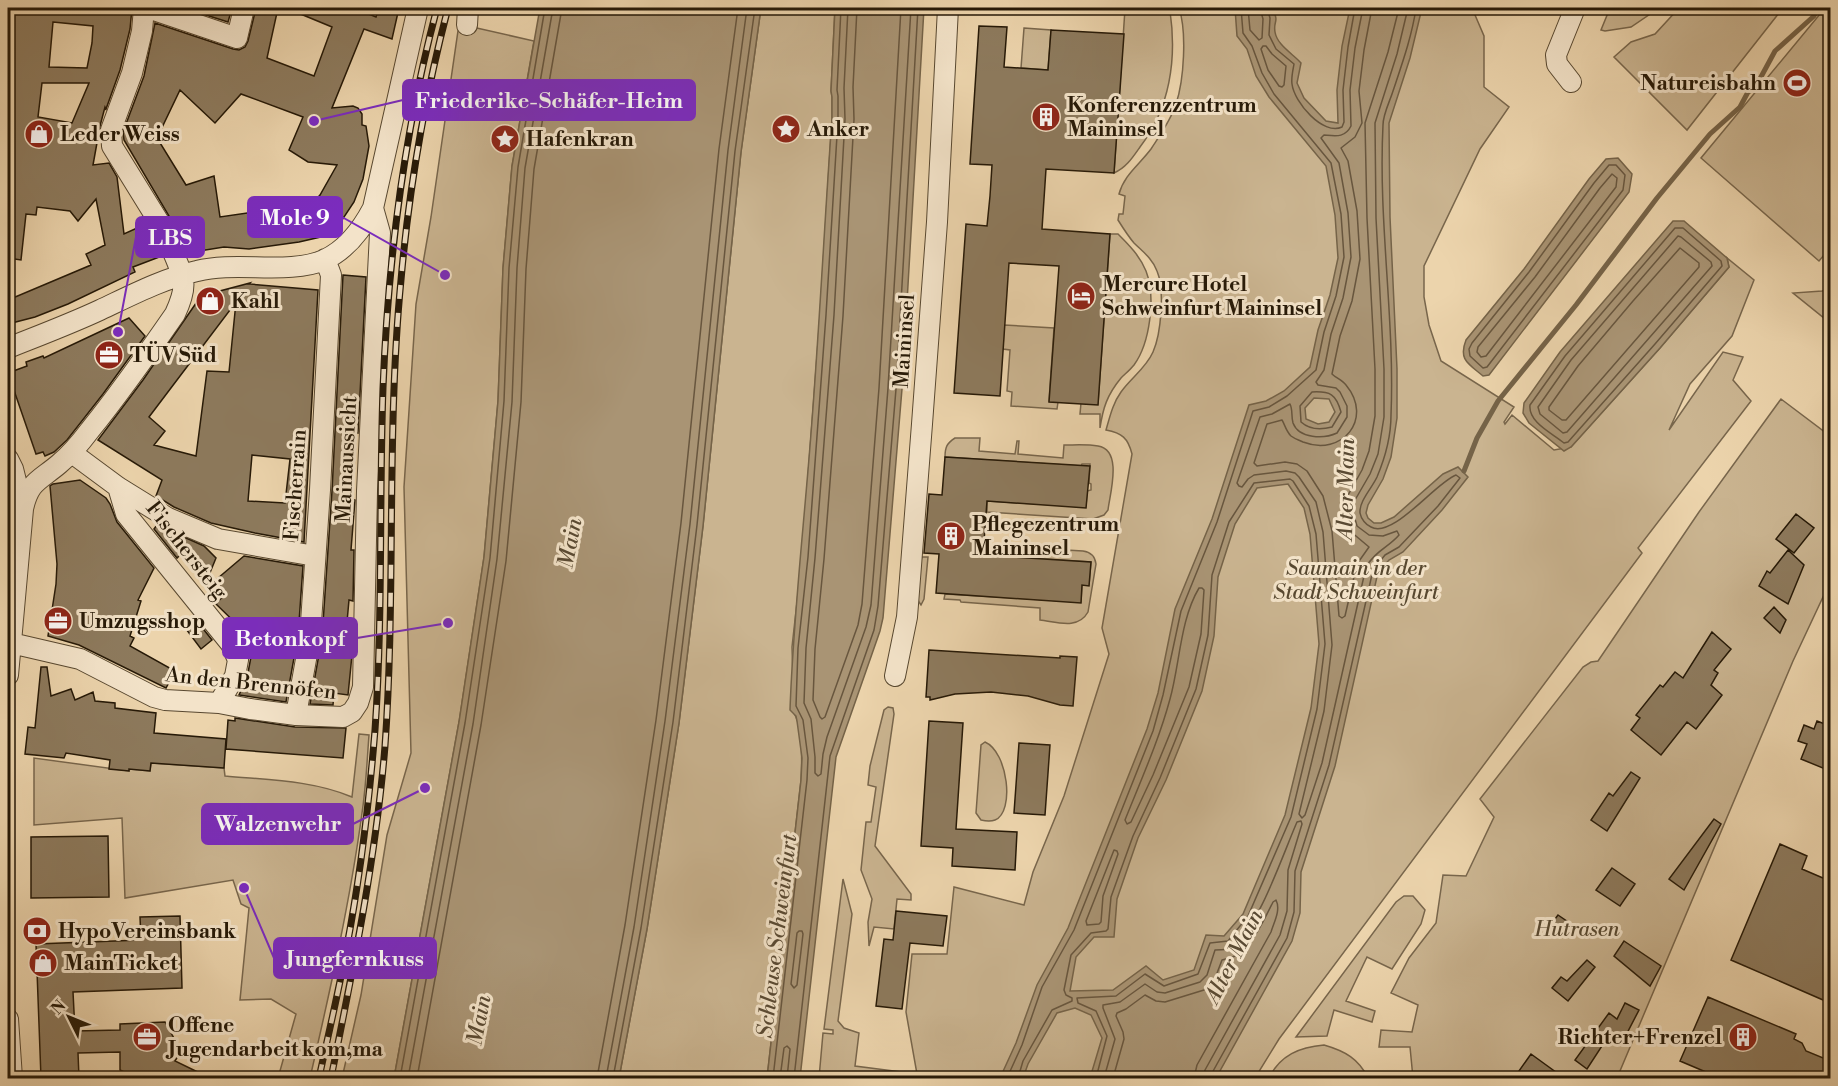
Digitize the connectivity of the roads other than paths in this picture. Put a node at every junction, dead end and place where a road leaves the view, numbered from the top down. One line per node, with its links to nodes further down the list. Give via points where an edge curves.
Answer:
1 (146, 8): 2 (street, via 237,38); 8 (street, via 132,73 111,130 112,146)
2 (244, 8)
3 (418, 8): 7 (street)
4 (948, 8): 20 (street, Maininsel, via 937,222 907,617)
5 (1575, 8): 6 (street, via 1556,55 1557,64)
6 (1571, 82)
7 (373, 208): 10 (street, via 350,240); 22 (street, Mainaussicht, via 380,233 367,491 363,687)
8 (159, 222)
9 (173, 252): 11 (street)
10 (325, 259): 11 (street, via 295,267 218,268); 17 (street, Fischerrain, via 331,275)
11 (182, 274): 12 (street); 13 (street, via 184,286 175,314)
12 (8, 348)
13 (72, 453): 15 (street, Fischersteig); 16 (street, via 35,482)
14 (8, 459): 16 (street)
15 (118, 487): 17 (street, Fischersteig, via 168,518 218,539); 21 (street, Fischersteig, via 126,514 231,644 238,660 235,676)
16 (23, 509): 18 (street)
17 (315, 555): 23 (street, Fischerrain, via 310,637)
18 (11, 643): 19 (street); 21 (street, An den Brennöfen, via 80,659 154,697)
19 (8, 675)
20 (895, 676)
21 (219, 703): 23 (street, An den Brennöfen)
22 (352, 712): 23 (street, An den Brennöfen, via 343,717)
23 (296, 715)
24 (8, 1019): 25 (street)
25 (12, 1078)

